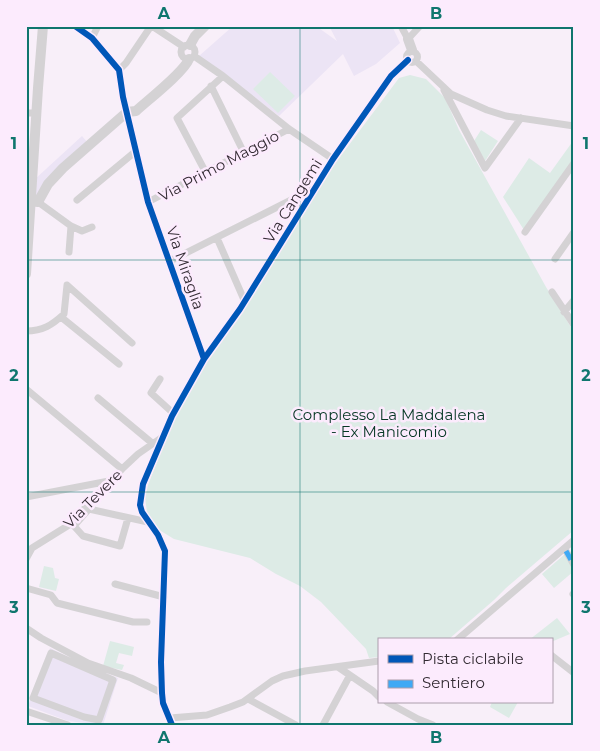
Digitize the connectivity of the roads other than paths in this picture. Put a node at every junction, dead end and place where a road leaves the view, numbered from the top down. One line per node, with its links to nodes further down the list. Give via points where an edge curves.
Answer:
1 (43, 26): 19 (street)
2 (75, 26): 8 (street)
3 (98, 26): 8 (street)
4 (152, 26): 10 (street); 14 (street)
5 (205, 26): 10 (street)
6 (401, 26): 9 (street)
7 (420, 26): 9 (street)
8 (92, 38): 14 (street)
9 (408, 39): 11 (street)
10 (187, 46): 12 (street, via 195,49); 12 (street, via 182,54 184,58)
11 (412, 50): 13 (street, via 417,59)
12 (192, 57): 15 (street); 18 (street, via 136,111)
13 (412, 61): 17 (street); 25 (street, Via Cangemi, via 391,76)
14 (119, 70): 18 (street, Via Miraglia)
15 (223, 76): 16 (street); 22 (street)
16 (211, 86): 24 (street); 27 (street, via 177,118)
17 (442, 86): 20 (street, via 451,94 487,110); 20 (street, via 485,168)
18 (127, 112): 23 (street, Via Miraglia); 31 (street, via 63,168)
19 (31, 113): 28 (street)
20 (521, 118): 21 (street)
21 (574, 126)
22 (289, 129): 24 (street, Via Primo Maggio); 25 (street)
23 (136, 151): 30 (street); 32 (street, Via Miraglia)
24 (244, 153): 27 (street, Via Primo Maggio)
25 (333, 160): 29 (street, Via Cangemi)
26 (574, 163): 35 (street)
27 (206, 173): 32 (street, Via Primo Maggio)
28 (29, 177): 31 (street)
29 (316, 188): 37 (street); 45 (street, Via Cangemi)
30 (77, 200)
31 (34, 202): 33 (street); 38 (street)
32 (148, 202): 41 (street, Via Miraglia)
33 (71, 226): 34 (street, via 82,231); 39 (street)
34 (92, 227)
35 (525, 232)
36 (574, 232): 40 (street)
37 (217, 238): 41 (street); 45 (street)
38 (27, 249): 42 (street)
39 (69, 252)
40 (555, 259)
41 (170, 261): 51 (street, Via Miraglia)
42 (26, 274)
43 (552, 292): 46 (street)
44 (574, 300): 46 (street)
45 (245, 302): 51 (street, Via Cangemi)
46 (564, 312): 48 (street)
47 (61, 317): 49 (street, via 48,328); 50 (street, via 66,311 68,285); 52 (street)
48 (574, 326)
49 (26, 331)
50 (132, 343)
51 (204, 360): 56 (street)
52 (120, 364)
53 (160, 379): 56 (street, via 151,393)
54 (26, 389): 59 (street)
55 (98, 398): 58 (street)
56 (173, 413): 57 (street)
57 (162, 438): 58 (street, Via Tevere); 63 (street, via 142,488 141,508)
58 (152, 443): 59 (street, Via Tevere)
59 (122, 469): 60 (street, Via Tevere)
60 (109, 481): 61 (street); 66 (street, Via Tevere, via 69,525 32,548)
61 (26, 497)
62 (128, 518): 62 (street, via 89,510 74,526 83,536 120,546); 63 (street)
63 (148, 522): 70 (street, via 165,551)
64 (572, 542): 65 (street); 73 (street)
65 (570, 551): 67 (street)
66 (26, 560)
67 (574, 565)
68 (115, 584): 70 (street)
69 (26, 588): 71 (street, via 50,595 57,604 133,622)
70 (164, 597): 79 (street)
71 (147, 622)
72 (26, 628): 79 (street, via 88,663 131,678)
73 (459, 638)
74 (552, 656): 77 (street)
75 (378, 661): 76 (street)
76 (338, 667): 78 (street); 81 (street, via 278,678)
77 (574, 673)
78 (350, 675): 80 (street); 89 (street)
79 (162, 694): 85 (street)
80 (378, 696)
81 (248, 699): 85 (street, via 207,715); 88 (street)
82 (391, 704): 90 (street)
83 (26, 711): 86 (street)
84 (84, 717): 84 (street, via 34,698 51,653 113,680 99,720); 87 (street)
85 (171, 721)
86 (68, 725)
87 (81, 725)
88 (296, 725)
89 (323, 725)
90 (433, 725)

